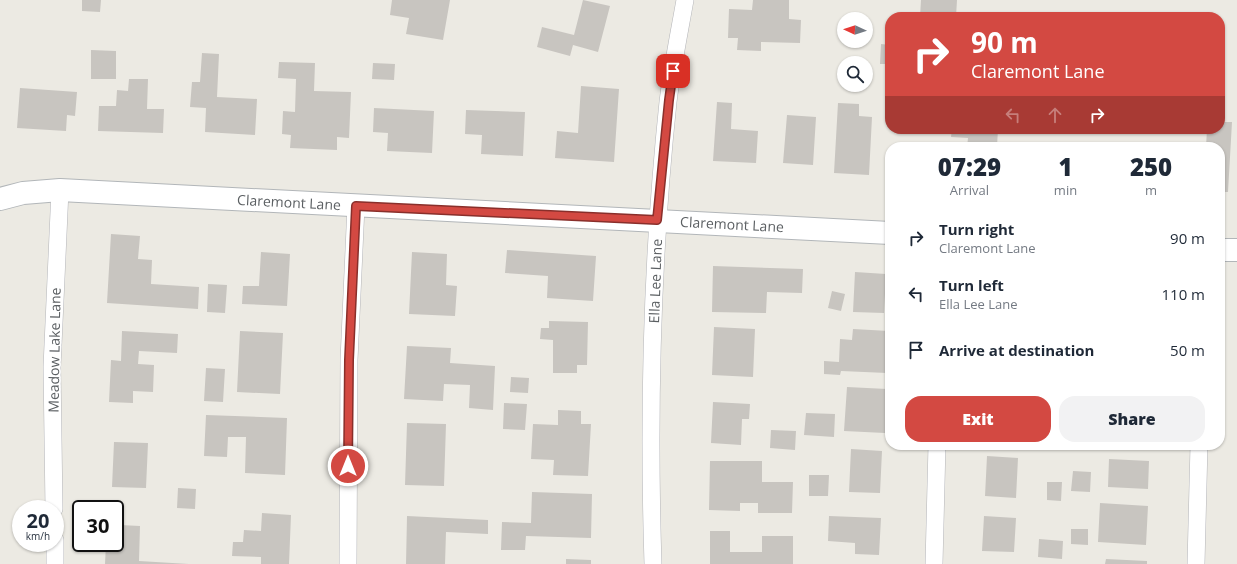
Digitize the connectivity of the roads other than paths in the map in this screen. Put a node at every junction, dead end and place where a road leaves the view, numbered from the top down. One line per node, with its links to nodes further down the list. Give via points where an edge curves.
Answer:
1 (685, 0): 5 (street, Ella Lee Lane, via 669,100)
2 (60, 190): 3 (street, Claremont Lane, via 23,193); 4 (street, Claremont Lane); 11 (street, Meadow Lake Lane, via 52,367)
3 (0, 199)
4 (356, 206): 5 (street, Claremont Lane); 14 (street, via 349,360)
5 (657, 220): 6 (street, Claremont Lane); 15 (street, Ella Lee Lane, via 650,457)
6 (885, 233)
7 (1225, 250): 8 (street)
8 (1237, 250)
9 (937, 450): 16 (street)
10 (1199, 450): 17 (street)
11 (54, 500)
12 (55, 552): 13 (street)
13 (55, 564)
14 (348, 564)
15 (653, 564)
16 (934, 564)
17 (1196, 564)

